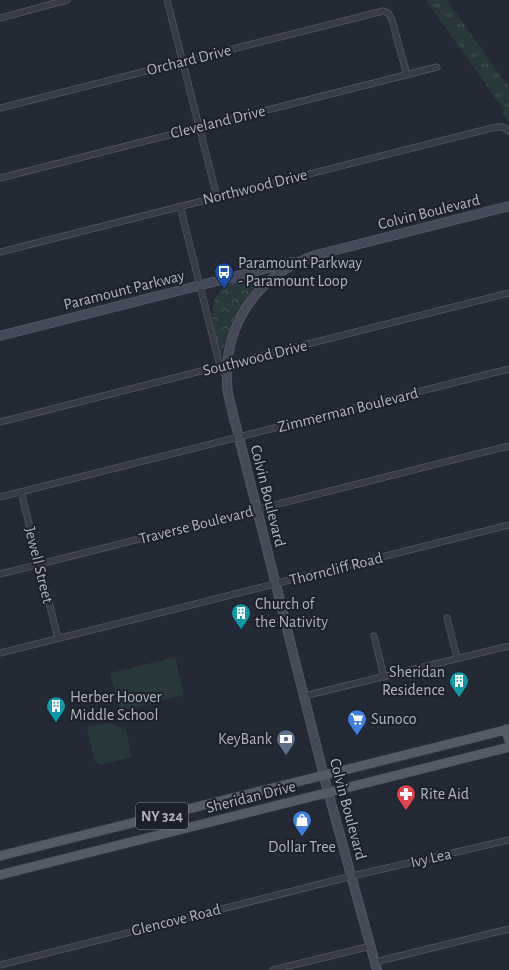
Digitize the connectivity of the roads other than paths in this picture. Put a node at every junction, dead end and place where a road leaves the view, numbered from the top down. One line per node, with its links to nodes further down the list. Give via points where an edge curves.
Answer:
1 (67, 0): 3 (street)
2 (167, 0): 4 (street)
3 (0, 18)
4 (183, 62): 6 (street, Orchard Drive, via 386,11 391,15); 7 (street, Orchard Drive); 8 (street)
5 (437, 67): 6 (street, Cleveland Drive)
6 (406, 75): 8 (street, Cleveland Drive)
7 (0, 108)
8 (198, 127): 10 (street, Cleveland Drive); 11 (street)
9 (509, 131): 11 (street, Northwood Drive, via 503,127 496,127)
10 (0, 178)
11 (217, 197): 12 (street, Northwood Drive)
12 (180, 206): 14 (street, Northwood Drive); 18 (street)
13 (509, 206): 15 (street, Colvin Boulevard)
14 (0, 252)
15 (305, 258): 16 (street, Paramount Parkway); 17 (street, Colvin Boulevard)
16 (254, 271): 17 (street, via 259,272); 18 (street, Paramount Parkway)
17 (264, 284): 21 (street, Colvin Boulevard, via 248,303)
18 (200, 285): 20 (street, Paramount Parkway); 21 (street)
19 (509, 293): 21 (street, Southwood Drive)
20 (0, 336)
21 (224, 365): 23 (street, Southwood Drive); 24 (street, Colvin Boulevard)
22 (509, 369): 24 (street, Zimmerman Boulevard)
23 (0, 422)
24 (238, 437): 26 (street, Zimmerman Boulevard); 28 (street, Colvin Boulevard)
25 (509, 446): 28 (street, Traverse Boulevard)
26 (21, 492): 27 (street, Zimmerman Boulevard); 30 (street, Jewell Street)
27 (0, 497)
28 (257, 510): 30 (street, Traverse Boulevard); 32 (street, Colvin Boulevard)
29 (509, 525): 32 (street, Thorncliff Road)
30 (39, 564): 31 (street, Traverse Boulevard); 35 (street, Jewell Street)
31 (0, 574)
32 (276, 584): 35 (street, Thorncliff Road); 40 (street, Colvin Boulevard)
33 (447, 618): 38 (street)
34 (374, 636): 39 (street)
35 (58, 638): 37 (street, Thorncliff Road)
36 (509, 646): 38 (street)
37 (0, 653)
38 (457, 658): 39 (street)
39 (384, 677): 40 (street)
40 (304, 696): 44 (street, Colvin Boulevard)
41 (508, 729): 42 (main road); 44 (main road, Sheridan Drive / NY 324)
42 (509, 741)
43 (509, 747): 45 (main road, Sheridan Drive / NY 324)
44 (324, 775): 45 (street, Colvin Boulevard); 46 (main road, Sheridan Drive / NY 324)
45 (329, 793): 48 (main road, Sheridan Drive / NY 324); 51 (street, Colvin Boulevard)
46 (83, 836): 48 (main road); 49 (main road, Sheridan Drive / NY 324)
47 (509, 840): 51 (street, Ivy Lea)
48 (88, 853): 50 (main road, Sheridan Drive / NY 324)
49 (0, 856)
50 (0, 875)
51 (352, 876): 53 (street, Colvin Boulevard); 54 (street, Glencove Road)
52 (509, 929): 55 (street)
53 (371, 946): 55 (street, Colvin Boulevard); 56 (street)
54 (0, 965)
55 (376, 966)
56 (273, 970)

